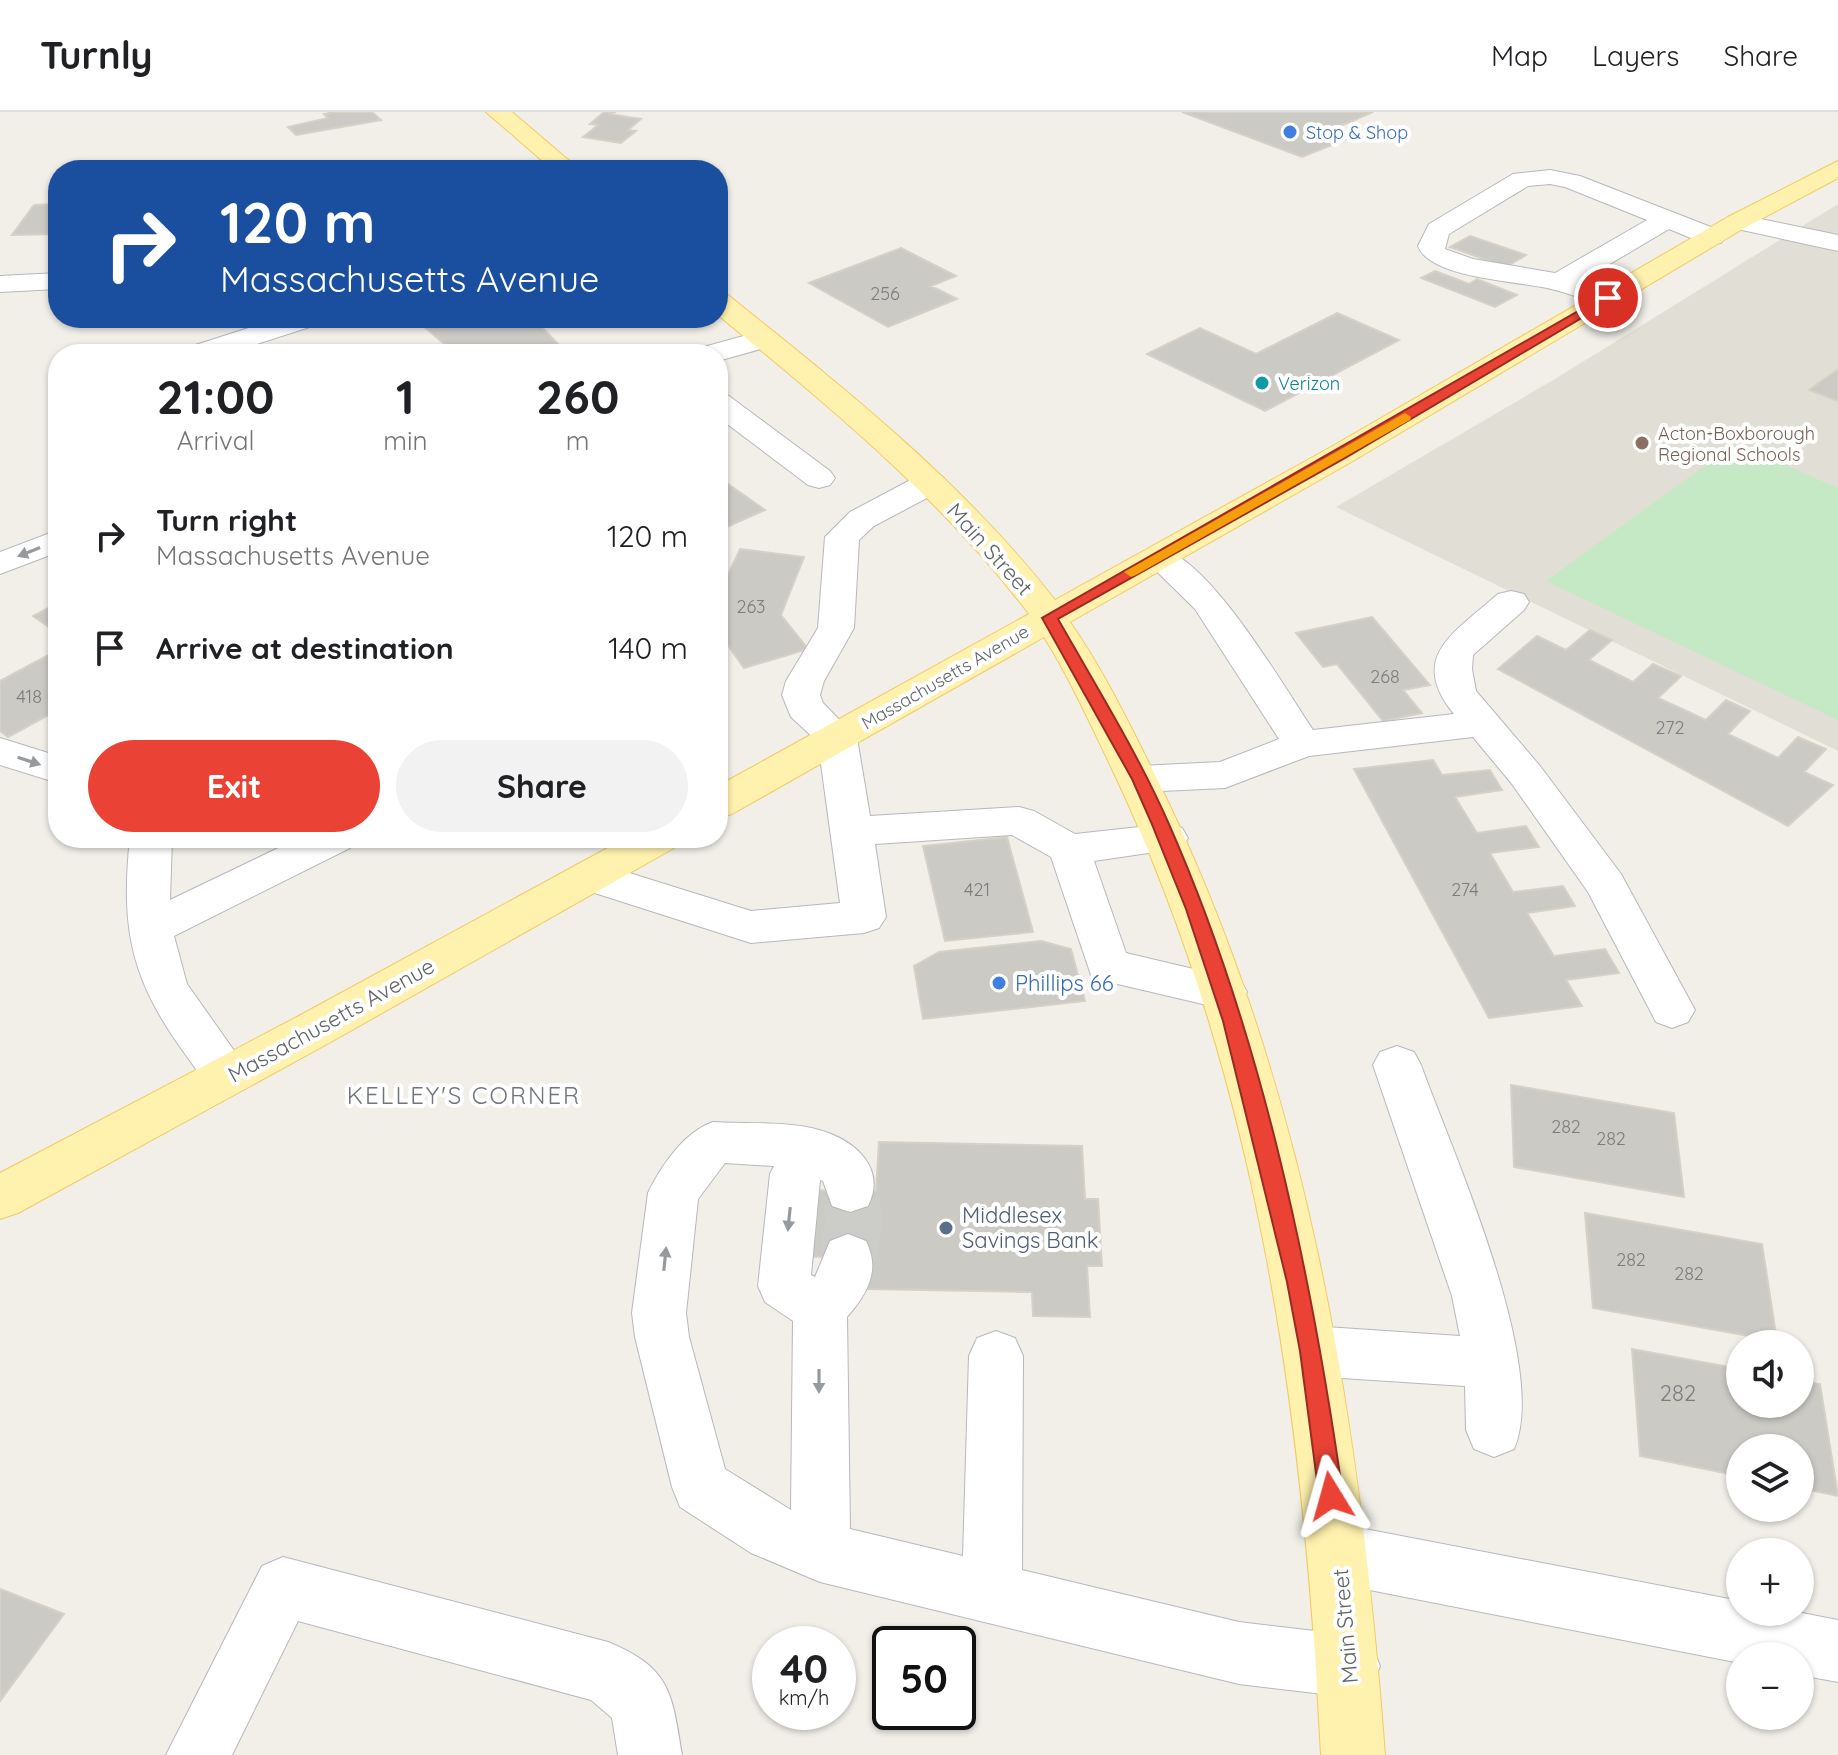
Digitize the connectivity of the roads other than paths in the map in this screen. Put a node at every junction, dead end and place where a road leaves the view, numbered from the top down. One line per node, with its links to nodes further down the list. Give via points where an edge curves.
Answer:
1 (498, 112): 2 (main road)
2 (556, 160)
3 (1838, 168): 5 (main road, Massachusetts Avenue)
4 (1667, 219): 5 (street); 8 (street); 8 (street, via 1571,181 1522,179 1438,230 1431,246 1434,254 1467,266)
5 (1724, 230): 6 (street); 10 (main road, Massachusetts Avenue)
6 (1838, 243)
7 (48, 282): 9 (street)
8 (1559, 282): 10 (street)
9 (0, 284)
10 (1608, 298): 20 (main road, Massachusetts Avenue)
11 (728, 309): 13 (main road, Main Street)
12 (278, 328): 14 (street)
13 (765, 339): 15 (street); 18 (main road, Main Street, via 888,441)
14 (227, 344)
15 (728, 349)
16 (728, 410): 17 (street)
17 (819, 478)
18 (930, 483): 23 (main road, Main Street, via 995,550); 25 (street, via 854,524 840,543 836,628 801,695 805,708)
19 (48, 544): 21 (street, one-way to 21)
20 (1159, 557): 23 (main road, Massachusetts Avenue); 26 (street, via 1208,602)
21 (0, 564)
22 (1511, 602): 24 (street, via 1455,652 1458,694)
23 (1050, 618): 25 (main road, Massachusetts Avenue); 29 (main road, Main Street)
24 (1483, 723): 26 (street); 40 (street, via 1606,885)
25 (837, 738): 30 (main road, Massachusetts Avenue); 31 (street)
26 (1302, 744): 29 (street, via 1225,775)
27 (0, 751): 28 (street, one-way to 28)
28 (48, 767)
29 (1140, 779): 32 (main road, Main Street)
30 (728, 798)
31 (852, 831): 36 (street, via 1019,821); 37 (street, via 864,917 751,927)
32 (1167, 838): 36 (street); 39 (main road, Main Street)
33 (151, 848): 38 (street)
34 (315, 848): 38 (street)
35 (641, 848): 37 (main road, Massachusetts Avenue)
36 (1069, 849): 39 (street, via 1108,966)
37 (591, 876): 42 (main road, Massachusetts Avenue)
38 (152, 928): 42 (street, via 163,982)
39 (1224, 992): 48 (main road, Main Street, via 1285,1223)
40 (1672, 1010)
41 (1397, 1065): 50 (street, via 1479,1296)
42 (228, 1076): 45 (main road, Massachusetts Avenue)
43 (816, 1149): 44 (street, via 847,1170); 47 (street, one-way to 47, via 795,1174 784,1286); 52 (street, one-way to 43, via 772,1532 701,1487 659,1313 673,1193 713,1142)
44 (850, 1191)
45 (0, 1198)
46 (848, 1257): 47 (street, via 844,1283)
47 (820, 1309): 52 (street, one-way to 52)
48 (1311, 1351): 50 (street); 53 (main road, Main Street)
49 (996, 1356): 54 (street)
50 (1492, 1363): 51 (street)
51 (1494, 1430)
52 (820, 1552): 54 (street)
53 (1339, 1554): 55 (street); 56 (main road, Main Street)
54 (992, 1591): 56 (street, via 1239,1653)
55 (1838, 1651)
56 (1349, 1666): 59 (main road, Main Street)
57 (198, 1755): 58 (street, via 283,1587 608,1673 642,1701)
58 (650, 1755)
59 (1353, 1755)

